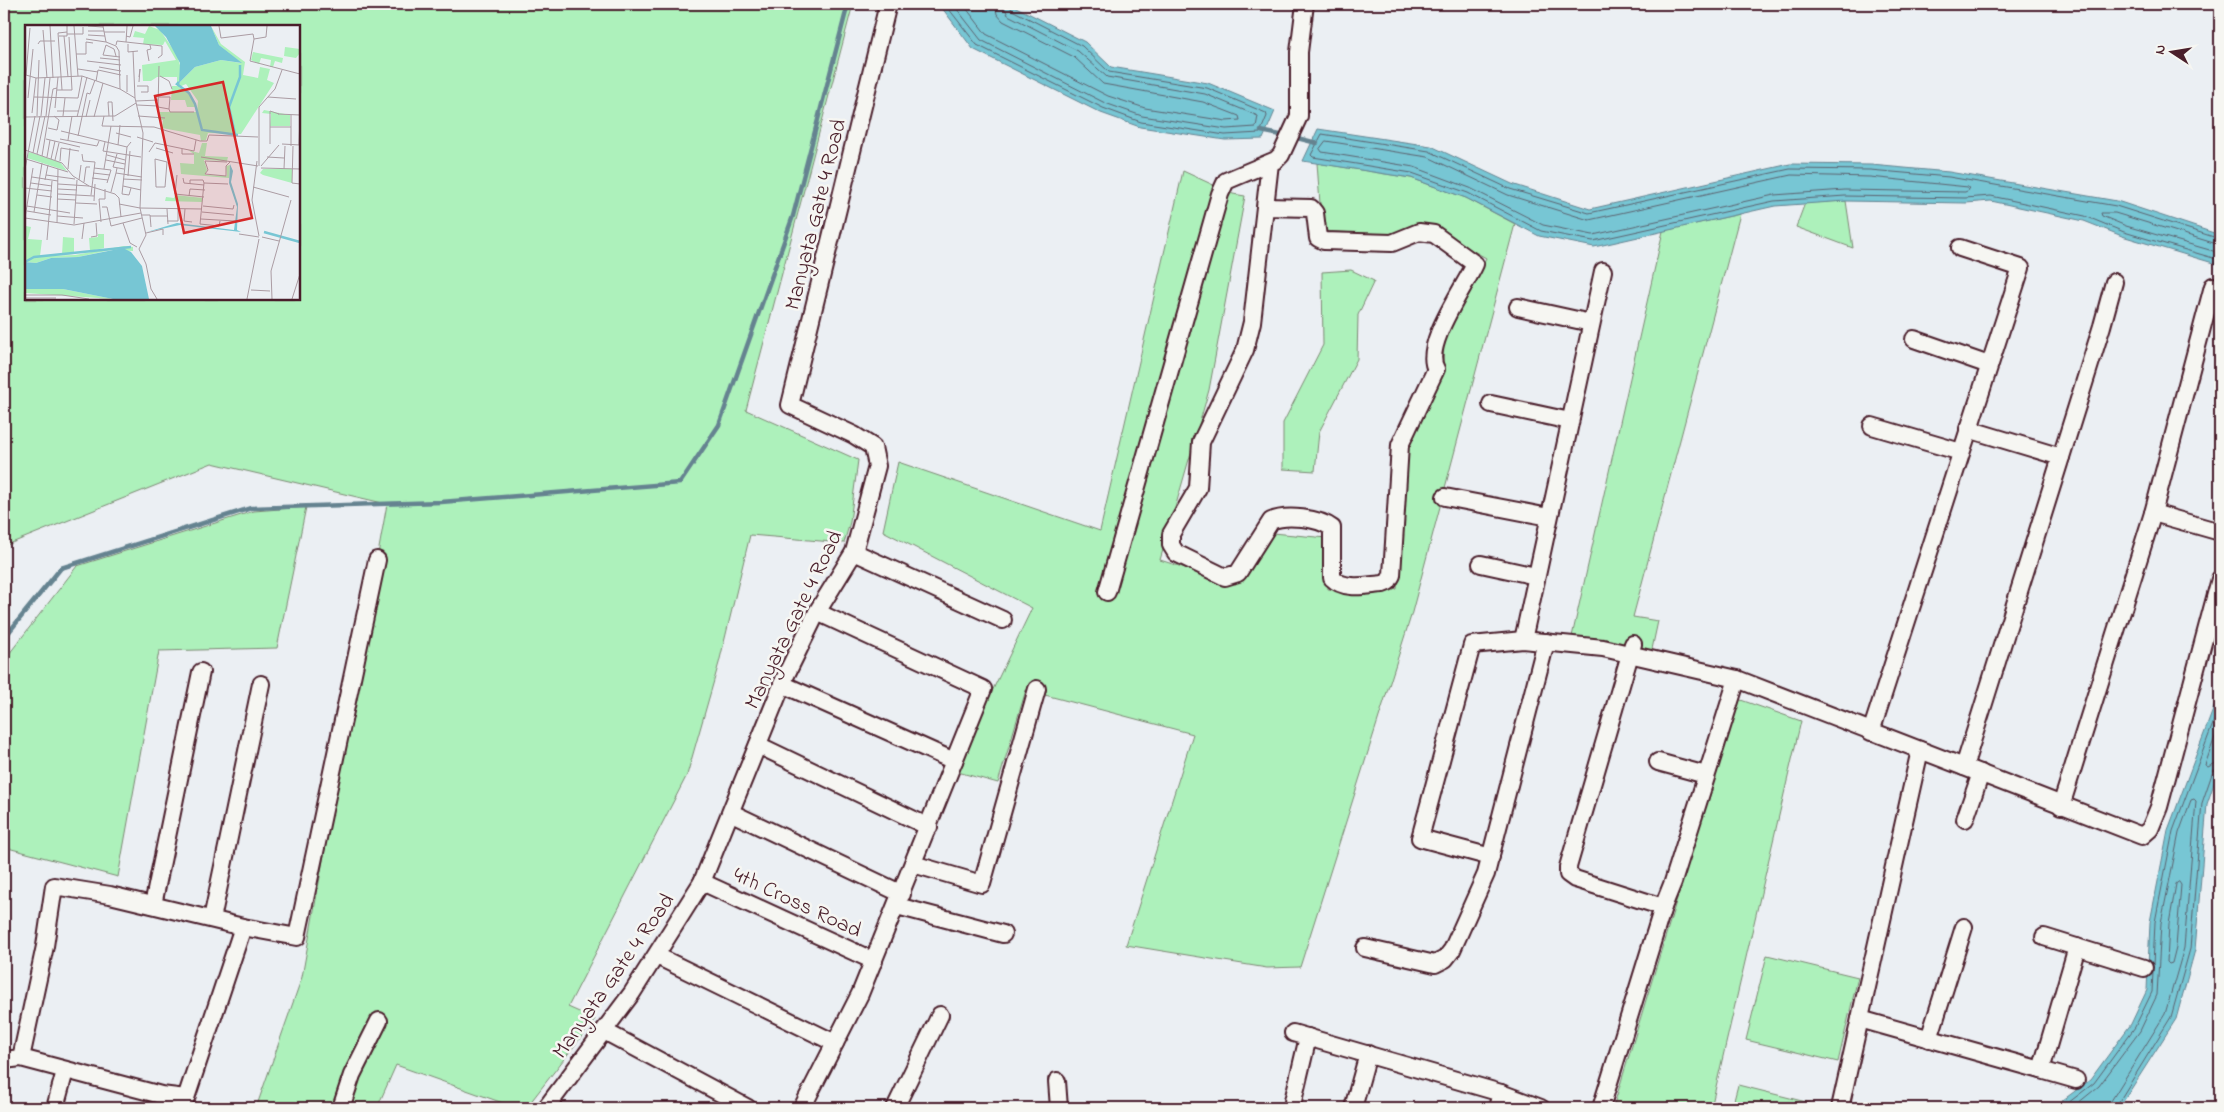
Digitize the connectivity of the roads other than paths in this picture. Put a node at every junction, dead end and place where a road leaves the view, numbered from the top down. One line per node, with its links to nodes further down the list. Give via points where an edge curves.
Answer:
1 (888, 4): 23 (street, Manyata Gate 4 Road, via 790,405 874,447 877,466)
2 (1305, 4): 3 (street, via 1299,52 1299,116)
3 (1276, 159): 4 (street); 28 (street, via 1226,181 1215,206)
4 (1265, 207): 4 (street, via 1311,208 1315,213 1318,238 1324,241 1392,243 1419,232 1434,234 1474,264 1436,338 1436,369 1400,445 1392,574 1383,584 1347,586 1332,578 1332,528 1325,522 1279,517 1271,521 1238,573 1231,576 1183,558 1171,546 1171,534 1198,488 1201,442 1245,350 1252,322)
5 (1960, 248): 12 (street, via 2021,268)
6 (1603, 270): 10 (street)
7 (2114, 282): 18 (street)
8 (2213, 286): 20 (street)
9 (1518, 307): 10 (street)
10 (1591, 323): 14 (street)
11 (1914, 339): 12 (street)
12 (1989, 365): 16 (street)
13 (1491, 404): 14 (street)
14 (1570, 421): 21 (street)
15 (1872, 426): 17 (street)
16 (1968, 429): 17 (street); 18 (street)
17 (1961, 452): 39 (street)
18 (2061, 457): 44 (street)
19 (1445, 497): 21 (street)
20 (2153, 513): 22 (street); 47 (street)
21 (1549, 517): 26 (street)
22 (2220, 532)
23 (854, 552): 29 (street, Manyata Gate 4 Road); 30 (street)
24 (377, 560): 58 (street, via 297,937)
25 (1481, 564): 26 (street)
26 (1536, 576): 31 (street)
27 (2220, 579): 47 (street, via 2159,807 2150,829 2146,834 2137,835)
28 (1107, 592)
29 (817, 612): 37 (street, Manyata Gate 4 Road); 42 (street, via 983,689)
30 (1003, 620)
31 (1523, 640): 32 (street); 51 (street, via 1472,645 1420,838)
32 (1546, 642): 33 (street); 51 (street)
33 (1633, 649): 35 (street); 56 (street, via 1568,874 1574,880)
34 (201, 672): 55 (street)
35 (1737, 679): 39 (street); 46 (street)
36 (260, 684): 57 (street)
37 (782, 684): 40 (street, Manyata Gate 4 Road); 42 (street)
38 (1037, 689): 52 (street, via 982,884)
39 (1871, 732): 41 (street)
40 (758, 745): 48 (street, Manyata Gate 4 Road); 50 (street)
41 (1920, 750): 44 (street); 68 (street)
42 (954, 761): 50 (street)
43 (1658, 762): 46 (street)
44 (1964, 767): 45 (street)
45 (1981, 774): 47 (street); 49 (street)
46 (1706, 776): 56 (street)
47 (2061, 806)
48 (732, 813): 53 (street, Manyata Gate 4 Road); 54 (street)
49 (1965, 819)
50 (929, 828): 52 (street)
51 (1491, 857): 63 (street, via 1467,920 1445,959 1435,964 1425,963)
52 (913, 864): 54 (street)
53 (702, 882): 64 (street, Manyata Gate 4 Road); 65 (street, 4th Cross Road)
54 (899, 900): 60 (street); 65 (street)
55 (154, 905): 57 (street); 74 (street, via 54,886)
56 (1663, 907): 93 (street)
57 (212, 919): 58 (street)
58 (243, 927): 83 (street)
59 (1964, 928): 71 (street)
60 (1003, 934)
61 (2044, 937): 62 (street)
62 (2077, 947): 66 (street); 76 (street)
63 (1365, 948)
64 (657, 956): 70 (street, Manyata Gate 4 Road); 72 (street)
65 (874, 961): 72 (street)
66 (2144, 968)
67 (940, 1015): 89 (street)
68 (1860, 1019): 71 (street); 94 (street)
69 (379, 1021): 85 (street, via 352,1075)
70 (604, 1031): 86 (street, Manyata Gate 4 Road); 87 (street)
71 (1929, 1039): 76 (street)
72 (835, 1043): 88 (street)
73 (1368, 1054): 80 (street); 82 (street, via 1300,1035); 91 (street)
74 (21, 1058): 75 (street); 77 (street)
75 (4, 1060)
76 (2041, 1070): 78 (street)
77 (65, 1071): 81 (street); 84 (street)
78 (2076, 1080)
79 (1057, 1081): 90 (street)
80 (1499, 1101): 92 (street)
81 (158, 1102): 83 (street)
82 (1293, 1102)
83 (187, 1103)
84 (55, 1108)
85 (341, 1108)
86 (546, 1108)
87 (748, 1108)
88 (802, 1108)
89 (895, 1108)
90 (1059, 1108)
91 (1353, 1108)
92 (1541, 1108)
93 (1601, 1108)
94 (1840, 1108)

